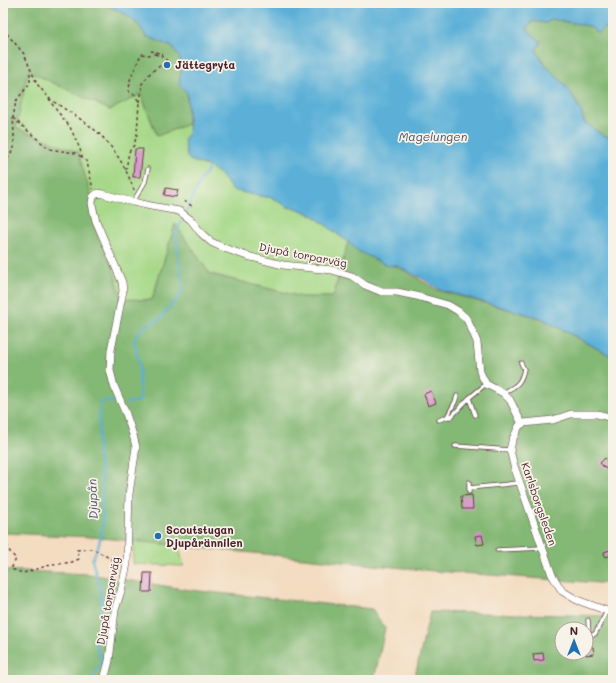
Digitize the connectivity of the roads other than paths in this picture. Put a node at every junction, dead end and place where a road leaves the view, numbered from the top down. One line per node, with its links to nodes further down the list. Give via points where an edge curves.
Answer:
1 (148, 169): 2 (lane, via 145,182)
2 (134, 201): 4 (street, Djupå torparväg, via 179,211 191,220 210,242 236,252 283,265 332,270 352,276 382,292 397,292 448,305 466,318 472,330 477,342 480,372); 21 (street, Djupå torparväg, via 98,193 94,195 92,202 96,221 122,282 123,291 111,350 110,370 136,447 129,494 127,564 115,610)
3 (521, 363): 5 (lane, via 524,369 522,378 515,387)
4 (486, 384): 5 (street); 7 (lane)
5 (503, 393): 12 (street, via 510,400)
6 (457, 396): 9 (lane)
7 (469, 398): 8 (lane); 9 (lane)
8 (475, 415)
9 (447, 417): 11 (lane)
10 (613, 418): 12 (street, via 597,414 571,414 553,420)
11 (439, 420)
12 (522, 424): 14 (street, via 516,431)
13 (455, 446): 14 (lane)
14 (510, 450): 16 (street, Karlsborgsleden)
15 (469, 482): 16 (lane, via 470,490)
16 (519, 483): 17 (street, Karlsborgsleden)
17 (542, 548): 18 (lane); 19 (street, Karlsborgsleden, via 552,575 562,591 577,600)
18 (497, 550)
19 (610, 612): 20 (lane)
20 (594, 634)
21 (104, 680)

